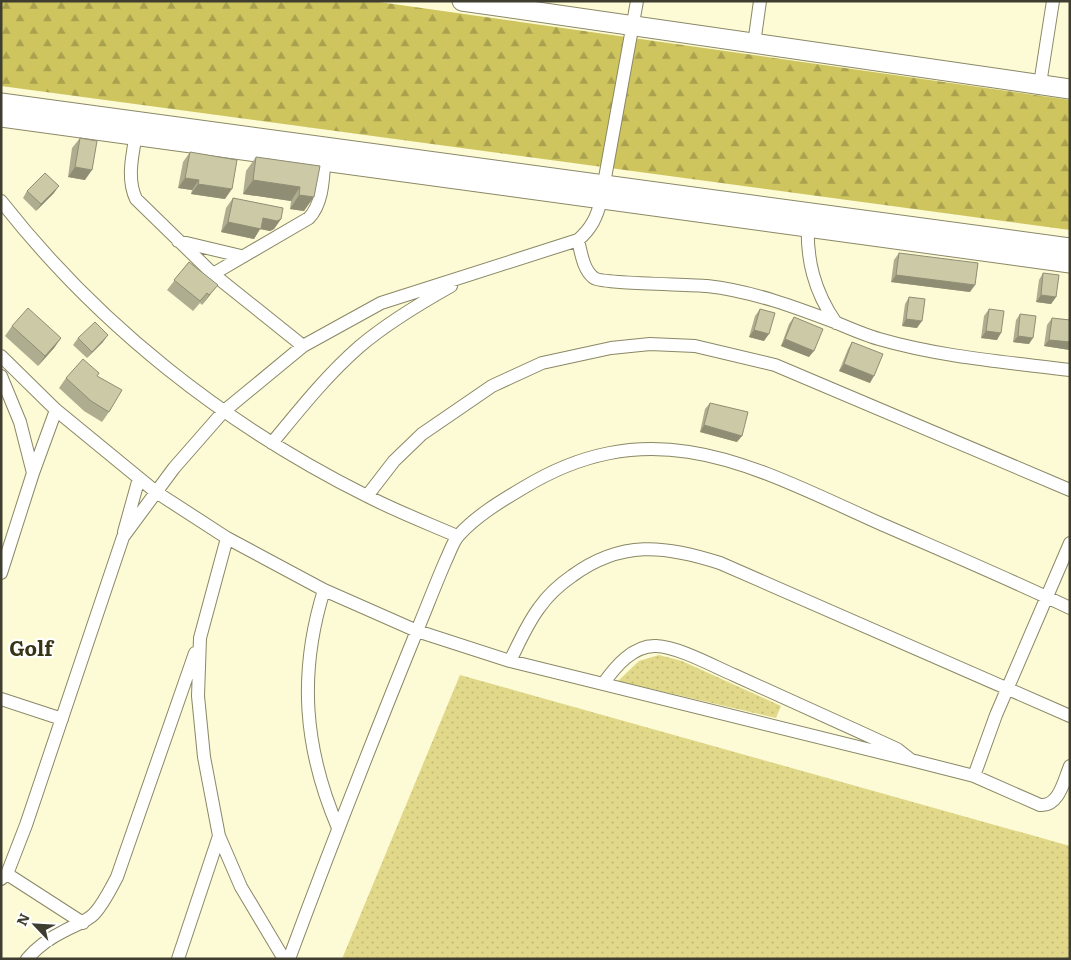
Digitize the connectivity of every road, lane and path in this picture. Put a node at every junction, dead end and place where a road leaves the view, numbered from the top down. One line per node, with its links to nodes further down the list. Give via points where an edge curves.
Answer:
1 (462, 1): 5 (street)
2 (637, 1): 6 (street)
3 (760, 1): 7 (street)
4 (1053, 1): 8 (street)
5 (510, 4): 6 (street)
6 (632, 26): 7 (street); 14 (street)
7 (754, 44): 8 (street)
8 (1040, 84): 9 (street)
9 (1070, 89)
10 (1, 103): 12 (street)
11 (1, 117): 12 (street)
12 (137, 129): 13 (street); 18 (street, via 131,188 144,210)
13 (325, 155): 14 (street); 20 (street, via 320,200 313,214)
14 (602, 193): 16 (street); 17 (street, via 594,220)
15 (1, 201): 31 (street, via 52,261 120,330)
16 (808, 221): 19 (street); 21 (street); 24 (street, via 808,254 813,278)
17 (578, 240): 23 (street); 24 (street, via 587,270 594,278 608,282 719,287 761,297)
18 (178, 241): 20 (street); 22 (street)
19 (1070, 248)
20 (241, 256): 22 (street)
21 (1070, 263)
22 (213, 274): 25 (street)
23 (471, 274): 25 (street, via 394,298); 32 (street, via 395,320 359,347 310,396)
24 (836, 323): 28 (street, via 904,346)
25 (303, 346): 31 (street)
26 (1, 356): 27 (street)
27 (14, 369): 29 (street); 30 (street)
28 (1070, 370)
29 (2, 378): 33 (street, via 20,422)
30 (56, 410): 33 (street); 34 (street)
31 (223, 412): 32 (street); 36 (street)
32 (272, 443): 37 (street)
33 (33, 473): 42 (street)
34 (138, 478): 36 (street); 39 (street)
35 (1070, 490): 37 (street, via 775,366 695,346 650,344 611,348 542,363 492,386 422,434 394,461)
36 (156, 492): 39 (street); 40 (street)
37 (367, 496): 38 (street)
38 (457, 536): 44 (street, via 504,500 567,465 632,449 665,449 703,453 754,468); 46 (street)
39 (123, 537): 53 (street)
40 (227, 538): 43 (street); 47 (street)
41 (1070, 543): 44 (street)
42 (1, 573)
43 (324, 590): 46 (street); 57 (street, via 316,614 308,662 308,718 318,776)
44 (1046, 597): 45 (street); 50 (street)
45 (1070, 608)
46 (417, 631): 48 (street); 57 (street)
47 (200, 638): 58 (street, via 198,696 204,757); 60 (street, via 117,877 107,898)
48 (510, 662): 49 (street); 50 (street, via 528,624 556,588 598,560 617,552 644,548 678,551 720,563)
49 (603, 684): 54 (street); 54 (street, via 628,656 656,646 671,649 897,749)
50 (1007, 688): 52 (street); 56 (street)
51 (1, 699): 53 (street)
52 (1070, 716)
53 (62, 719): 59 (street)
54 (911, 760): 56 (street)
55 (1070, 766): 56 (street, via 1054,802 1047,806)
56 (974, 776)
57 (338, 828): 64 (street)
58 (218, 836): 62 (street); 63 (street, via 241,888)
59 (4, 876): 60 (street)
60 (83, 923): 61 (street, via 36,949)
61 (27, 959)
62 (178, 959)
63 (284, 959)
64 (289, 959)

